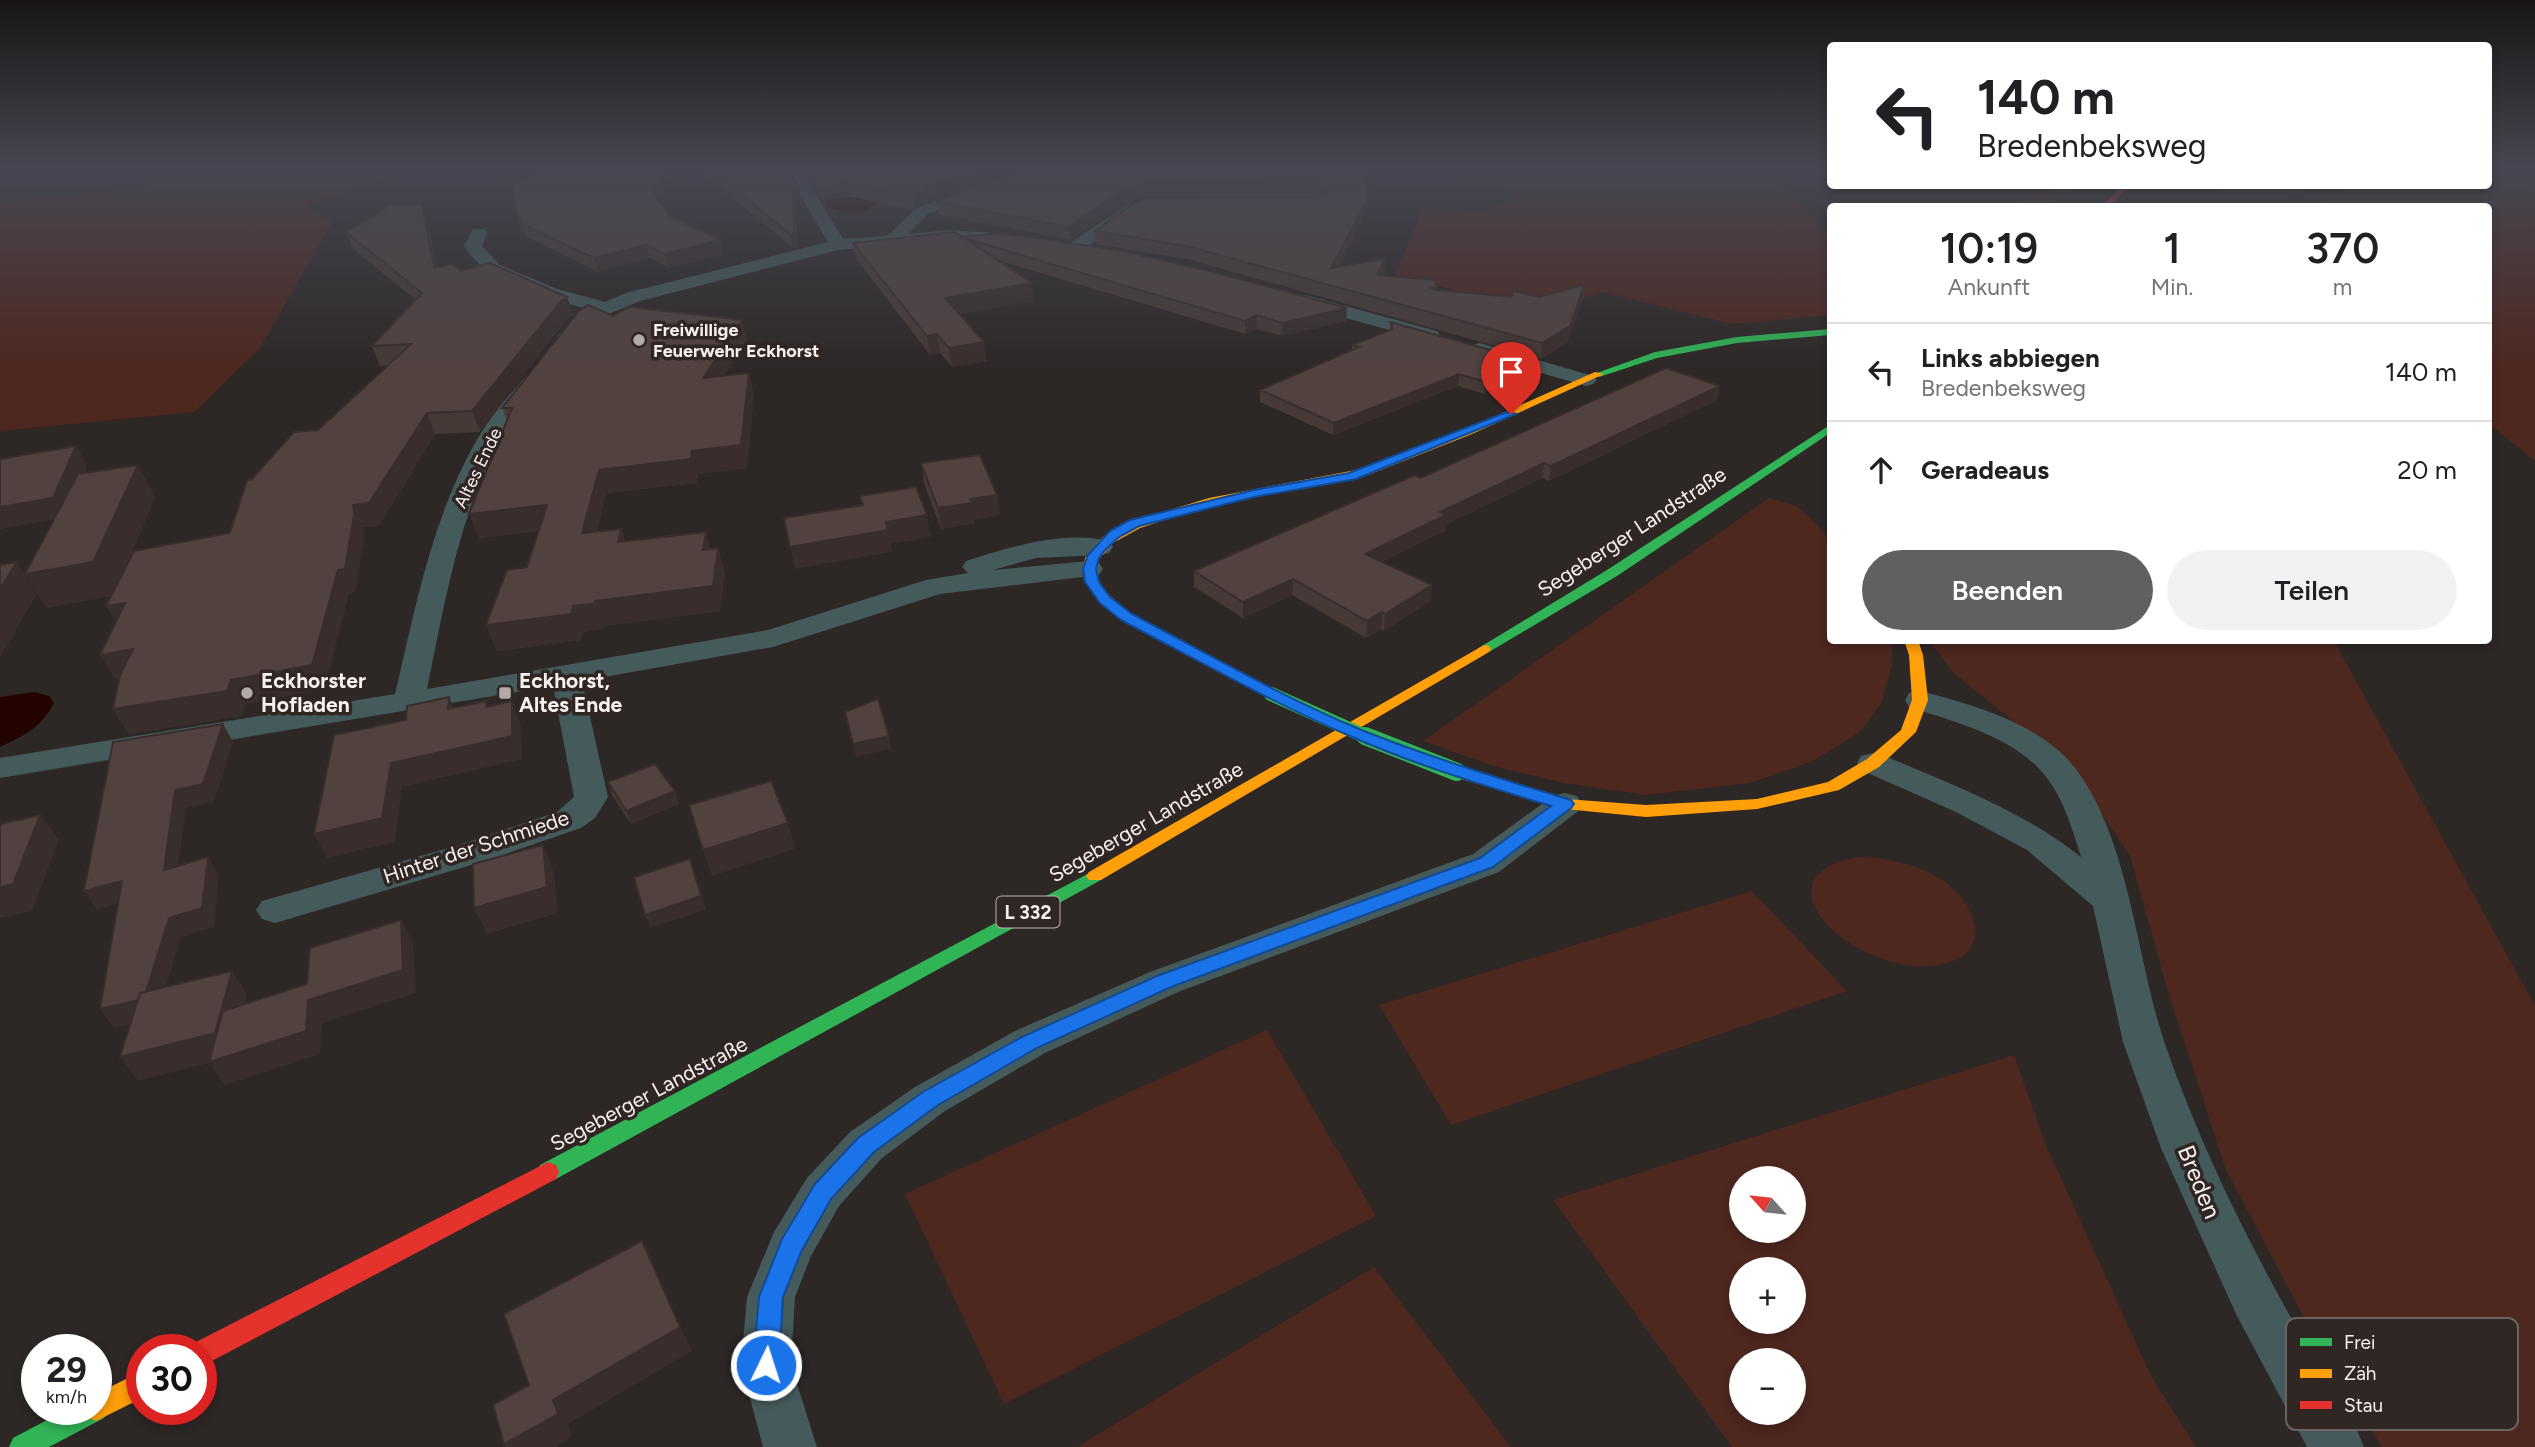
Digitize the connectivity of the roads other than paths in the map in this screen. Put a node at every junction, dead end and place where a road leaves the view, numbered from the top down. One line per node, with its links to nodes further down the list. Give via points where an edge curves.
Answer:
1 (477, 237): 11 (street, via 475,253 491,268)
2 (833, 237): 8 (street)
3 (922, 237): 6 (street, Altes Ende)
4 (969, 237): 7 (street, Altes Ende)
5 (1085, 237): 9 (street, via 1068,247)
6 (894, 238): 8 (street, Altes Ende)
7 (1023, 241)
8 (838, 245): 11 (street, Altes Ende)
9 (1102, 253)
10 (1284, 295): 13 (street)
11 (603, 307): 18 (street, Altes Ende, via 576,325 492,435 456,513)
12 (1827, 332): 13 (street, via 1737,340 1661,354)
13 (1586, 380): 15 (street, via 1485,426 1352,476 1135,523 1115,534)
14 (1827, 430): 25 (street, Segeberger Landstraße / L 332, via 1612,573 1145,849 608,1141)
15 (1095, 558): 17 (street, via 936,586 773,638); 22 (street, bridge, via 1092,582 1126,617 1271,694 1457,772)
16 (1912, 644): 19 (street)
17 (566, 675): 18 (street); 24 (street, Hinter der Schmiede, via 591,797 583,810 569,820 471,853)
18 (409, 700): 21 (street)
19 (1920, 700): 20 (street, via 1908,732); 23 (street, Breden, via 1979,719 2027,743 2062,773 2090,828)
20 (1873, 763): 22 (street, via 1833,786 1757,804 1646,811); 23 (street, via 1968,804 2039,842)
21 (0, 768)
22 (1565, 804): 30 (street, via 1486,863 1164,982 1030,1042 930,1099 866,1145 823,1192 791,1247 771,1297 766,1365)
23 (2108, 898): 26 (street, Breden, via 2144,1041 2213,1221)
24 (275, 910)
25 (217, 1345)
26 (2286, 1363)
27 (64, 1425): 29 (street)
28 (2327, 1430): 31 (street, Breden)
29 (22, 1447)
30 (790, 1447)
31 (2337, 1447)

